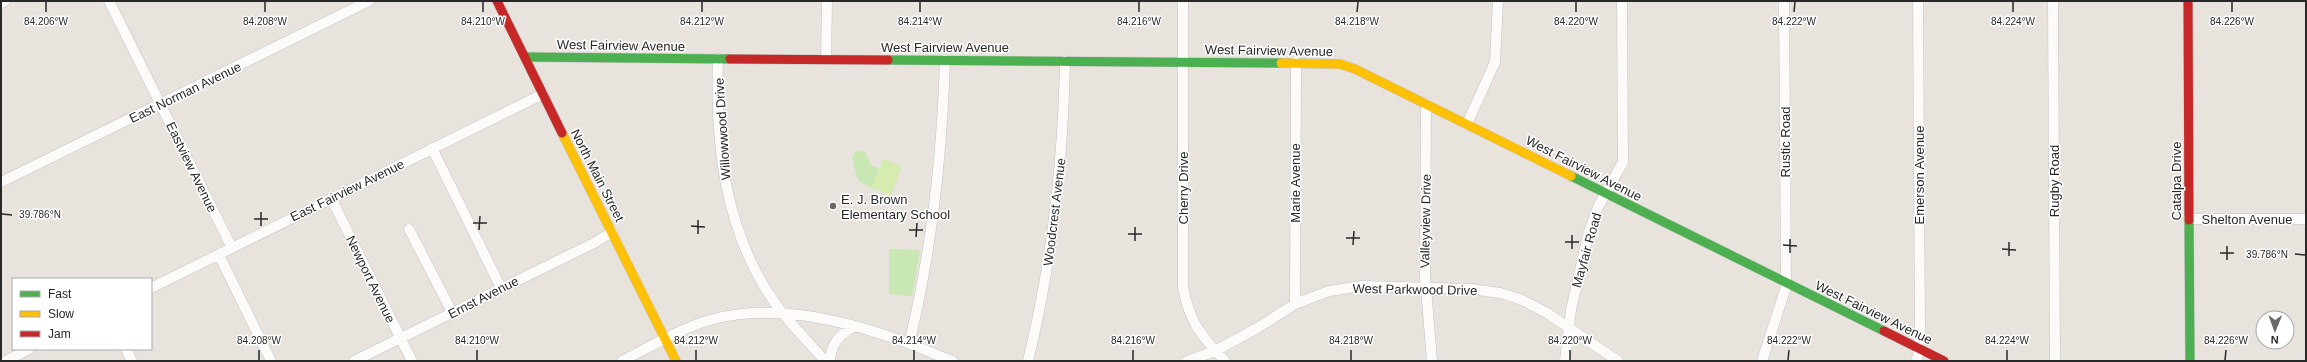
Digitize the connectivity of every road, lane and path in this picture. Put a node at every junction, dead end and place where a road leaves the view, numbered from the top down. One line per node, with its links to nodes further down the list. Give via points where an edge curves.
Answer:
1 (5, 1): 13 (street)
2 (109, 1): 22 (street, Eastview Avenue)
3 (369, 1): 22 (street, East Norman Avenue)
4 (497, 1): 14 (street, North Main Street)
5 (827, 1): 16 (street)
6 (1183, 1): 19 (street, Cherry Drive)
7 (1498, 1): 24 (street, via 1495,62)
8 (1622, 1): 27 (street, Mayfair Road, via 1624,158)
9 (1784, 1): 35 (street, Rustic Road)
10 (1918, 1): 47 (street, Emerson Avenue)
11 (2053, 1): 70 (street, Rugby Road)
12 (2188, 1): 29 (street, Catalpa Drive)
13 (1, 3)
14 (525, 56): 15 (street, West Fairview Avenue); 21 (street, North Main Street)
15 (718, 59): 16 (street, West Fairview Avenue); 41 (street, Willowwood Drive, via 721,151 728,197 749,256 776,305)
16 (826, 59): 17 (street, West Fairview Avenue)
17 (945, 60): 18 (street, West Fairview Avenue); 46 (street, via 942,146 937,195 919,302)
18 (1065, 61): 19 (street, West Fairview Avenue); 61 (street, Woodcrest Avenue, via 1064,111 1055,218 1044,289)
19 (1183, 62): 20 (street, West Fairview Avenue); 50 (street, Cherry Drive, via 1183,287 1191,317 1204,339)
20 (1296, 62): 23 (street, West Fairview Avenue, via 1348,66); 39 (street, Marie Avenue)
21 (543, 94): 25 (street, East Fairview Avenue); 32 (street, North Main Street)
22 (161, 104): 26 (street, East Norman Avenue); 33 (street, Eastview Avenue)
23 (1426, 104): 24 (street, West Fairview Avenue); 38 (street, Valleyview Drive)
24 (1467, 124): 27 (street, West Fairview Avenue)
25 (432, 148): 28 (street, East Fairview Avenue); 37 (street)
26 (1, 182)
27 (1606, 194): 35 (street, West Fairview Avenue); 43 (street, Mayfair Road, via 1598,207 1583,254)
28 (331, 198): 33 (street, East Fairview Avenue); 44 (street, Newport Avenue)
29 (2189, 219): 30 (street, Shelton Avenue); 71 (street, Catalpa Drive)
30 (2306, 219)
31 (409, 229): 40 (street)
32 (612, 232): 37 (street, Ernst Avenue); 45 (street, North Main Street)
33 (232, 248): 34 (street, East Fairview Avenue)
34 (219, 255): 36 (street, East Fairview Avenue); 53 (street)
35 (1786, 283): 47 (street, West Fairview Avenue); 67 (street, Rustic Road)
36 (152, 288)
37 (501, 288): 40 (street, Ernst Avenue)
38 (1425, 288): 39 (street, West Parkwood Drive, via 1356,286 1329,291); 43 (street, West Parkwood Drive, via 1470,289 1500,294 1522,300); 64 (street, Valleyview Drive)
39 (1295, 304): 50 (street, West Parkwood Drive)
40 (452, 312): 44 (street, Ernst Avenue)
41 (785, 315): 42 (street, via 815,317); 45 (street, via 725,316); 58 (street, Willowwood Drive)
42 (855, 326): 46 (street); 59 (street, via 836,340 830,351)
43 (1569, 327): 65 (street, Mayfair Road); 66 (street, West Parkwood Drive)
44 (400, 338): 54 (street, Ernst Avenue); 55 (street, Newport Avenue)
45 (666, 339): 56 (street); 57 (street, North Main Street)
46 (909, 344): 60 (street)
47 (1919, 349): 68 (street, Emerson Avenue); 69 (street, West Fairview Avenue)
48 (27, 350): 51 (street)
49 (126, 350): 52 (street)
50 (1216, 351): 62 (street, West Parkwood Drive); 63 (street, Cherry Drive)
51 (6, 361)
52 (132, 361)
53 (271, 361)
54 (354, 361)
55 (412, 361)
56 (622, 361)
57 (676, 361)
58 (825, 361)
59 (830, 361)
60 (953, 361)
61 (1028, 361)
62 (1187, 361)
63 (1225, 361)
64 (1432, 361)
65 (1565, 361)
66 (1618, 361)
67 (1762, 361)
68 (1916, 361)
69 (1944, 361)
70 (2055, 361)
71 (2190, 361)

